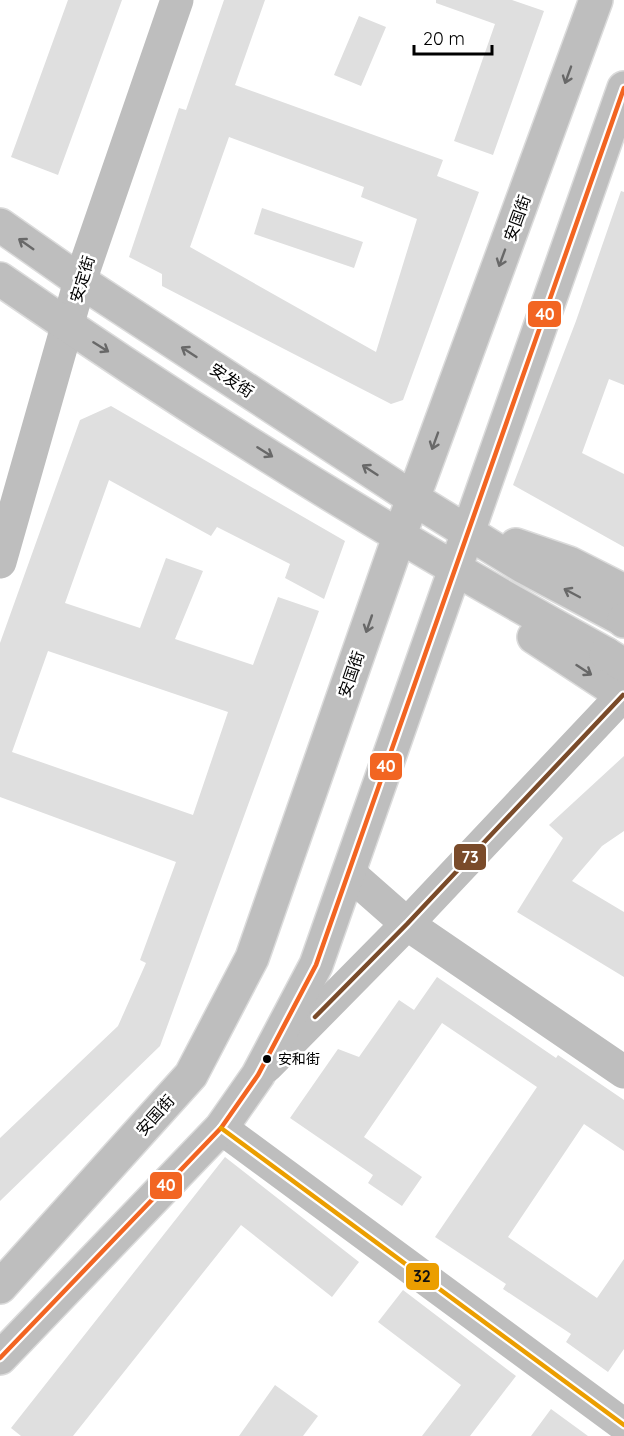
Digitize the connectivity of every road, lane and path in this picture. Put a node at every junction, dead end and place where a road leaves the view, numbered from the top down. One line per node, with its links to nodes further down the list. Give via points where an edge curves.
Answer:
1 (177, 0): 6 (main road, 安定街)
2 (596, 0): 8 (main road, 安国街, one-way to 8)
3 (624, 88): 9 (main road)
4 (0, 225): 6 (main road, 安发街, one-way to 4)
5 (0, 279): 7 (main road)
6 (80, 281): 7 (main road, 安定街); 8 (main road, 安发街, one-way to 6)
7 (69, 327): 10 (main road, one-way to 10); 11 (main road, 安定街)
8 (414, 499): 9 (main road, 安发街); 10 (main road, 安国街)
9 (467, 530): 12 (main road); 13 (main road, 安发街, via 569,563); 14 (main road, 安发街, one-way to 9, via 524,567)
10 (399, 537): 12 (main road); 22 (main road, 安国街, one-way to 22, via 252,958 191,1075)
11 (0, 562)
12 (455, 569): 15 (main road); 16 (main road, one-way to 16, via 535,638); 17 (main road)
13 (624, 591)
14 (624, 620)
15 (615, 659)
16 (624, 695): 18 (main road)
17 (349, 873): 18 (main road); 20 (main road, via 316,965)
18 (407, 924): 19 (main road); 20 (main road)
19 (624, 1072)
20 (258, 1075): 21 (main road)
21 (222, 1128): 23 (main road); 24 (main road)
22 (0, 1287)
23 (0, 1358)
24 (624, 1425)

